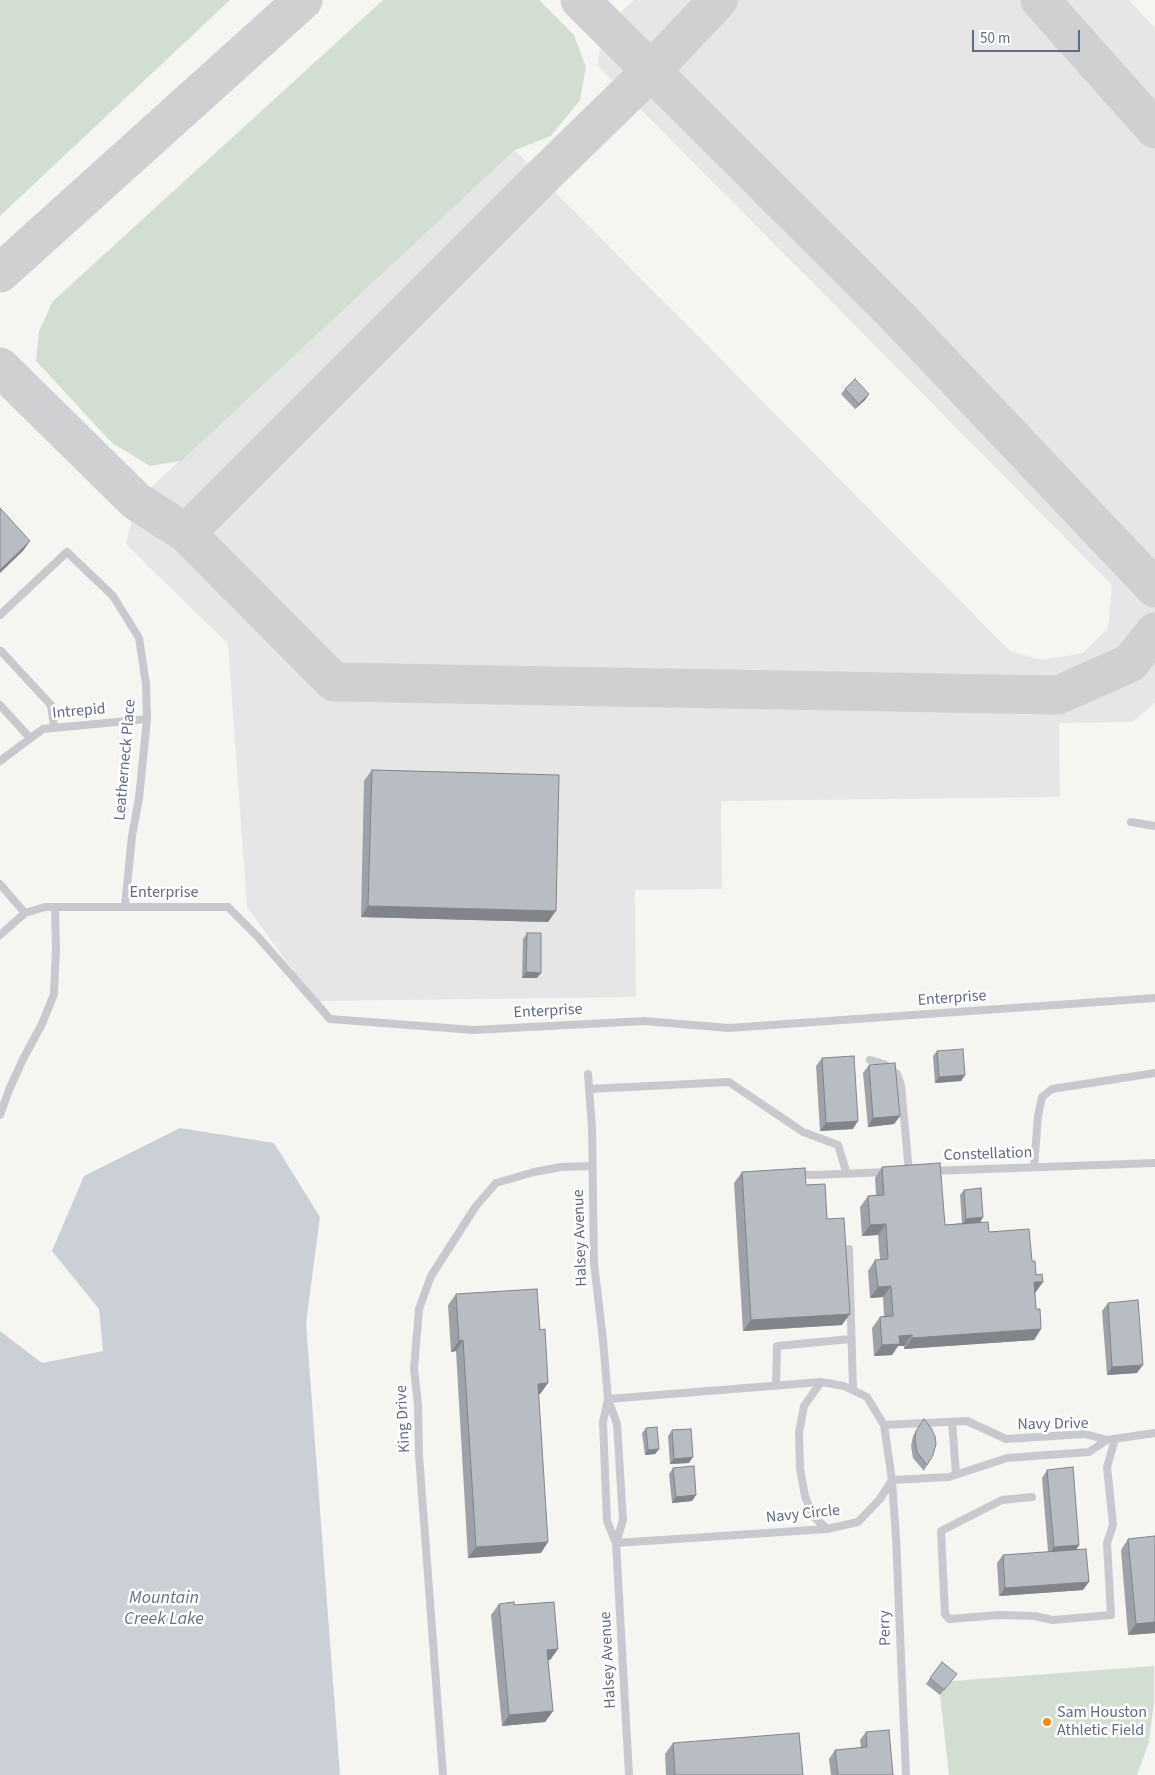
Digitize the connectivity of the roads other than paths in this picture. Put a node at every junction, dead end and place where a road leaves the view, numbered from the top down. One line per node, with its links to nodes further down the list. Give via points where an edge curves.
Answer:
1 (0, 614): 4 (lane, Leatherneck Place, via 67,552 114,596 139,638)
2 (0, 652): 5 (lane, via 51,705)
3 (0, 705): 6 (lane)
4 (147, 719): 5 (lane, Intrepid); 11 (lane, Leatherneck Place)
5 (54, 728): 6 (lane, Intrepid, via 43,729)
6 (30, 738): 7 (lane)
7 (0, 761)
8 (1131, 822): 9 (lane)
9 (1155, 826)
10 (0, 884): 13 (lane)
11 (125, 906): 12 (lane, Enterprise); 15 (lane, Enterprise, via 228,907 258,936 330,1019 474,1030 644,1021 729,1028)
12 (55, 907): 13 (lane, Enterprise); 20 (lane, via 54,994)
13 (25, 913): 14 (lane, Enterprise)
14 (0, 936)
15 (1155, 998)
16 (870, 1060): 24 (lane, via 884,1064 898,1074)
17 (1155, 1073): 23 (lane, via 1047,1093 1042,1097 1038,1116)
18 (588, 1074): 19 (lane, Halsey Avenue)
19 (589, 1089): 22 (lane, Halsey Avenue); 26 (lane, via 729,1082 803,1132 838,1144)
20 (0, 1115)
21 (1155, 1163): 23 (lane, Constellation)
22 (592, 1166): 32 (lane, Halsey Avenue, via 594,1263); 44 (lane, King Drive, via 561,1167 496,1183 476,1206 431,1276 419,1309 414,1369)
23 (1034, 1168): 24 (lane, Constellation)
24 (909, 1172): 26 (lane, Constellation)
25 (788, 1173): 26 (lane, Constellation)
26 (846, 1174)
27 (849, 1249): 28 (lane)
28 (851, 1339): 30 (lane, via 777,1346); 31 (lane)
29 (821, 1382): 30 (lane); 31 (lane); 42 (lane, via 804,1406 799,1433 800,1468 804,1496 813,1516)
30 (776, 1385): 32 (lane)
31 (853, 1390): 34 (lane, via 867,1397)
32 (608, 1399): 37 (lane, Halsey Avenue, via 617,1424); 38 (lane, Halsey Avenue, via 603,1422)
33 (952, 1422): 34 (lane, Navy Drive); 36 (lane, Navy Drive, via 967,1421 1006,1439 1085,1434); 39 (lane)
34 (884, 1425): 40 (lane)
35 (1155, 1433): 36 (lane, Navy Drive)
36 (1111, 1439): 39 (lane, Navy Drive, via 1089,1452 1007,1458); 41 (lane, via 1107,1468 1113,1525 1107,1542 1111,1615 1053,1620 1034,1616 950,1619 945,1614 941,1531 1002,1500)
37 (620, 1472): 38 (lane); 43 (lane, Halsey Avenue, via 623,1520)
38 (605, 1473): 43 (lane, Halsey Avenue, via 607,1521)
39 (956, 1474): 40 (lane, Navy Drive)
40 (892, 1480): 42 (lane, Navy Circle, via 880,1499 858,1522); 46 (lane, Perry)
41 (1032, 1497)
42 (827, 1529): 43 (lane, Navy Circle)
43 (616, 1543): 45 (lane, Halsey Avenue)
44 (443, 1775)
45 (629, 1775)
46 (906, 1775)

